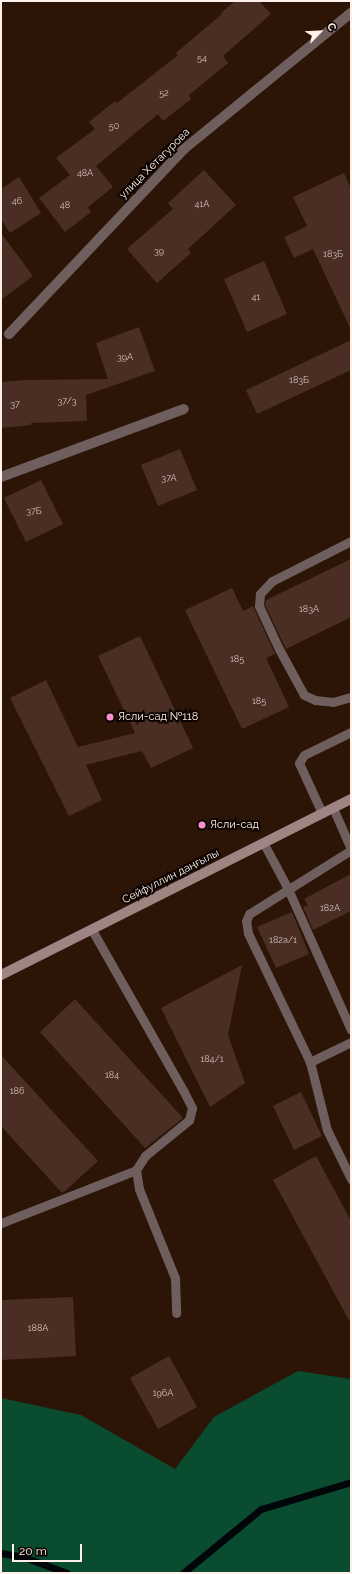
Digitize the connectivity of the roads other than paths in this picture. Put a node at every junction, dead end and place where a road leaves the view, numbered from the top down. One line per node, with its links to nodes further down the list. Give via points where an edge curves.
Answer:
1 (351, 13): 2 (street, улица Хетагурова, via 184,149)
2 (9, 334)
3 (184, 409): 4 (street)
4 (1, 477)
5 (351, 541): 6 (lane, via 272,581 260,594 259,606 304,695 315,700 333,702)
6 (351, 697)
7 (351, 732): 10 (lane, via 304,755 299,763)
8 (351, 799): 9 (main road, Сейфуллин даңғылы)
9 (333, 808): 10 (main road, Сейфуллин даңғылы); 12 (lane)
10 (322, 814): 11 (main road, Сейфуллин даңғылы)
11 (264, 844): 13 (lane); 14 (main road, Сейфуллин даңғылы)
12 (351, 850): 13 (lane)
13 (288, 889): 16 (lane); 18 (lane, via 249,914 246,927)
14 (92, 930): 15 (main road, Сейфуллин даңғылы); 19 (lane, via 192,1108 189,1120 145,1156)
15 (1, 975)
16 (351, 1030)
17 (351, 1042): 18 (lane)
18 (310, 1062): 20 (lane, via 327,1130)
19 (136, 1170): 21 (lane); 22 (lane, via 139,1189 174,1278)
20 (351, 1179)
21 (1, 1223)
22 (176, 1313)

